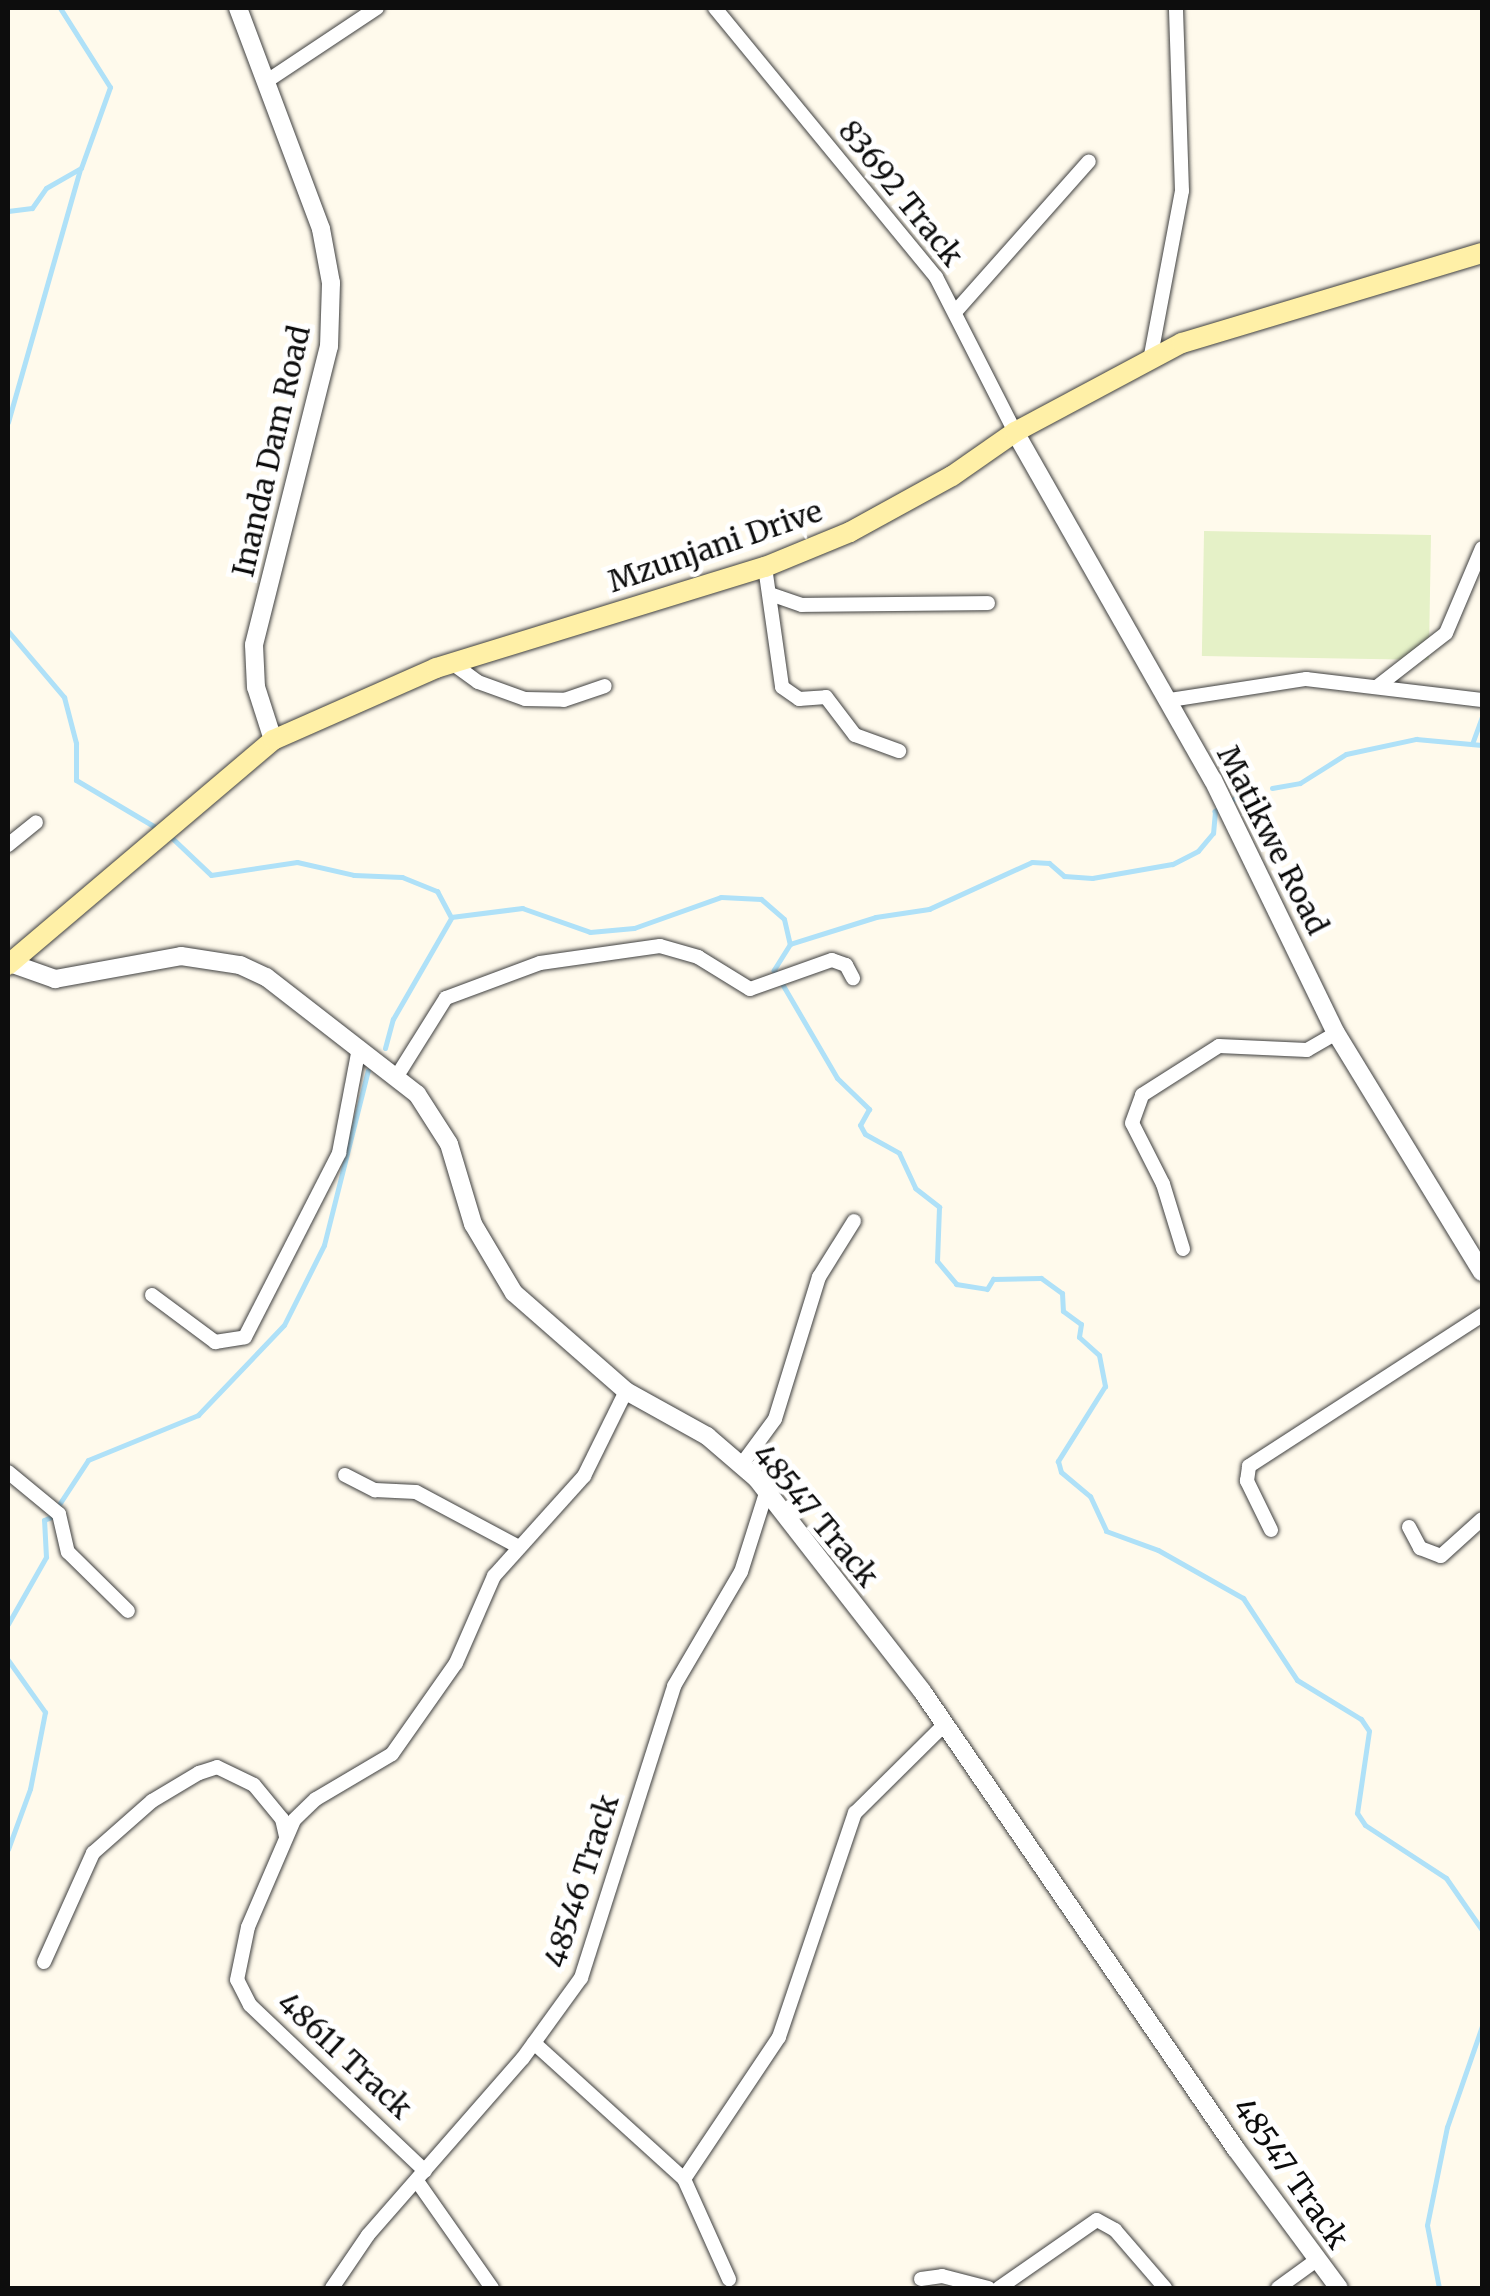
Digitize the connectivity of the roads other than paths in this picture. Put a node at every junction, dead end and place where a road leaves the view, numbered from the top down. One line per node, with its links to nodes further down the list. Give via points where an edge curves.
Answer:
1 (238, 8): 5 (street, Inanda Dam Road)
2 (377, 8): 5 (street)
3 (714, 8): 8 (street, 83692 Track, via 936,277)
4 (1176, 8): 9 (street, via 1182,192)
5 (266, 82): 20 (street, Inanda Dam Road, via 321,229 330,283 329,346 254,645 256,687)
6 (1089, 161): 8 (street, via 1064,197)
7 (1482, 252): 9 (main road, Mzunjani Drive)
8 (956, 311): 10 (street, 83692 Track)
9 (1151, 355): 10 (main road, Mzunjani Drive)
10 (1015, 432): 12 (main road, Mzunjani Drive, via 897,508); 18 (street, Matikwe Road)
11 (1482, 548): 17 (street, via 1446,633)
12 (765, 566): 13 (street); 15 (main road, Mzunjani Drive)
13 (770, 594): 14 (street, via 802,605); 21 (street, via 777,670 786,692 799,699 826,697 855,734)
14 (988, 604)
15 (452, 663): 16 (street, via 478,682 525,699 564,700); 20 (main road, Mzunjani Drive)
16 (605, 686)
17 (1378, 686): 18 (street, via 1279,680); 19 (street)
18 (1170, 700): 26 (street, Matikwe Road)
19 (1482, 700)
20 (273, 740): 24 (main road, Mzunjani Drive)
21 (899, 751)
22 (36, 822): 23 (street)
23 (8, 846)
24 (9, 964): 27 (street, 48547 Track, via 55,978 164,958 215,958 266,977)
25 (853, 978): 28 (street, via 846,965 832,960 744,988 698,957 660,946 540,963 446,998)
26 (1336, 1032): 30 (street, via 1307,1050 1220,1046 1142,1096 1132,1122 1163,1184); 31 (street, Matikwe Road)
27 (359, 1048): 28 (street, 48547 Track); 32 (street, via 332,1172 246,1336 214,1342)
28 (397, 1076): 34 (street, 48547 Track, via 433,1112 473,1224 514,1293)
29 (854, 1220): 35 (street, via 819,1277 775,1419)
30 (1184, 1249)
31 (1482, 1272)
32 (152, 1295)
33 (1482, 1315): 41 (street, via 1248,1466 1247,1481)
34 (626, 1392): 35 (street, 48547 Track); 42 (street, 48611 Track, via 584,1476)
35 (742, 1464): 38 (street, 48547 Track)
36 (8, 1472): 43 (street, via 60,1514 68,1552)
37 (345, 1475): 42 (street, via 375,1490 416,1492)
38 (766, 1493): 44 (street, 48547 Track); 47 (street, 48546 Track, via 741,1572 674,1686 581,1978)
39 (1482, 1520): 40 (street, via 1441,1556 1420,1548)
40 (1409, 1527)
41 (1271, 1530)
42 (519, 1547): 45 (street, 48611 Track, via 483,1594 456,1662 392,1754 307,1805)
43 (128, 1612)
44 (944, 1725): 49 (street, via 855,1813 779,2037); 50 (street, 48547 Track)
45 (286, 1836): 46 (street, via 271,1800 254,1785 217,1767 199,1773 98,1848); 48 (street, 48611 Track, via 256,1900 240,1958 240,1991)
46 (44, 1962)
47 (534, 2043): 48 (street, 48546 Track); 49 (street)
48 (421, 2176): 53 (street, 48546 Track); 54 (street)
49 (684, 2179): 51 (street)
50 (1318, 2260): 58 (street); 59 (street, 48547 Track)
51 (728, 2279)
52 (921, 2279): 55 (street, via 942,2276)
53 (332, 2288)
54 (492, 2288)
55 (988, 2288)
56 (998, 2288): 57 (street, via 1098,2220)
57 (1164, 2288)
58 (1278, 2288)
59 (1340, 2288)

